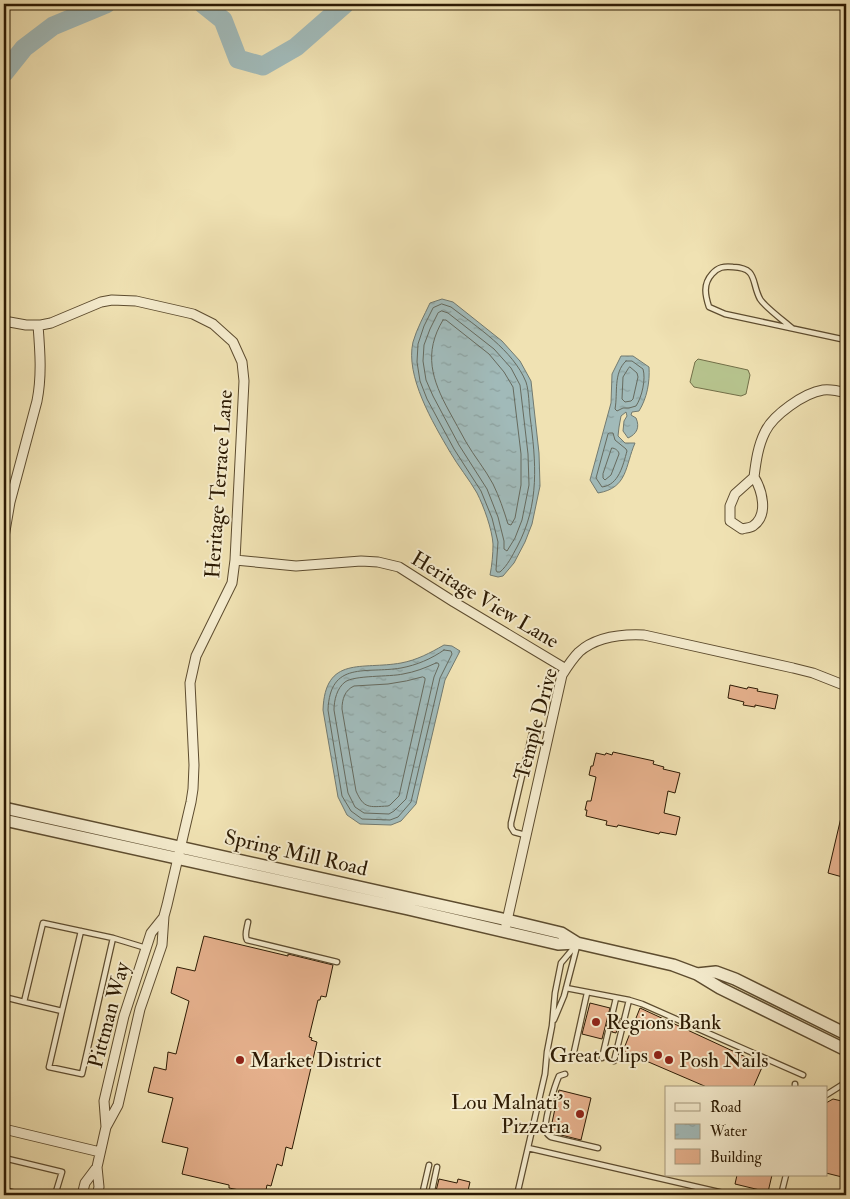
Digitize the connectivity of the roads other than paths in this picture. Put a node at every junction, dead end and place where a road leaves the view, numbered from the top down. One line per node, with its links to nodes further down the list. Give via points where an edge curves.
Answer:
1 (4, 321): 2 (street)
2 (38, 325): 7 (street, via 40,386); 8 (street, Heritage Terrace Lane, via 51,323 101,302 123,300 193,314 213,324 233,342 242,362 244,381)
3 (792, 328): 3 (lane, via 725,314 709,307 705,288 708,278 717,268 726,266 748,270 761,300); 4 (lane)
4 (846, 340)
5 (846, 394): 6 (street, via 824,390 798,400 786,409 766,430 759,446)
6 (754, 477): 6 (street, via 735,494 730,506 730,521 742,529 752,527 760,519 763,505 759,484)
7 (4, 537)
8 (235, 560): 9 (street, Heritage View Lane, via 296,566 361,561 399,567); 15 (street, Heritage Terrace Lane, via 232,583 196,656 190,682 194,778)
9 (566, 669): 10 (street, Temple Drive, via 589,645 629,634 793,668); 11 (street, Temple Drive)
10 (846, 686)
11 (549, 730): 14 (street, Temple Drive); 14 (lane, via 533,730 513,813 512,830)
12 (4, 808): 15 (street, Spring Mill Road)
13 (4, 820): 16 (street, Spring Mill Road)
14 (526, 836): 18 (street, Temple Drive)
15 (181, 847): 16 (street, Heritage Terrace Lane); 18 (street, Spring Mill Road)
16 (178, 859): 17 (street, Pittman Way); 21 (street, Spring Mill Road)
17 (164, 916): 24 (street, Pittman Way, via 151,933); 44 (street, Pittman Way, via 162,945 142,1004 118,1105)
18 (507, 920): 21 (street, Temple Drive); 23 (street, Spring Mill Road, via 561,933)
19 (248, 922): 25 (lane, via 245,938 248,940)
20 (81, 931): 22 (lane); 32 (lane, via 43,923); 33 (lane)
21 (504, 932): 23 (street, Spring Mill Road, via 558,944)
22 (113, 938): 24 (lane); 33 (lane, via 82,1074 49,1067)
23 (577, 943): 26 (street, Spring Mill Road, via 673,965); 27 (lane); 34 (lane, via 561,963)
24 (146, 948): 44 (street, Pittman Way, via 124,1016 106,1092)
25 (337, 962)
26 (697, 974): 35 (street, Spring Mill Road, via 716,972 735,979); 36 (street, Spring Mill Road)
27 (566, 988): 28 (lane); 34 (lane)
28 (587, 993): 30 (lane); 37 (lane)
29 (4, 998): 32 (lane)
30 (616, 998): 31 (lane); 38 (lane)
31 (629, 1000): 39 (lane); 41 (lane)
32 (24, 1002): 33 (lane)
33 (62, 1011)
34 (552, 1026): 46 (lane)
35 (846, 1034)
36 (846, 1050)
37 (574, 1052)
38 (602, 1058)
39 (614, 1062)
40 (566, 1074): 47 (lane, via 559,1076 554,1088 545,1126 547,1133 551,1137)
41 (803, 1075)
42 (845, 1083): 43 (lane)
43 (828, 1094)
44 (106, 1127): 48 (street, Pittman Way)
45 (4, 1129): 48 (street)
46 (528, 1148): 62 (lane); 63 (lane)
47 (598, 1148)
48 (100, 1152): 51 (street, Pittman Way)
49 (4, 1158): 57 (lane, via 62,1172)
50 (429, 1165): 60 (lane)
51 (97, 1167): 58 (street, Pittman Way, via 85,1183); 59 (street, Pittman Way)
52 (438, 1168): 61 (lane)
53 (786, 1176): 64 (lane)
54 (4, 1190): 55 (lane)
55 (13, 1194): 56 (lane)
56 (24, 1195)
57 (55, 1195)
58 (82, 1195)
59 (97, 1195)
60 (422, 1195)
61 (431, 1195)
62 (517, 1195)
63 (732, 1195)
64 (781, 1195)

